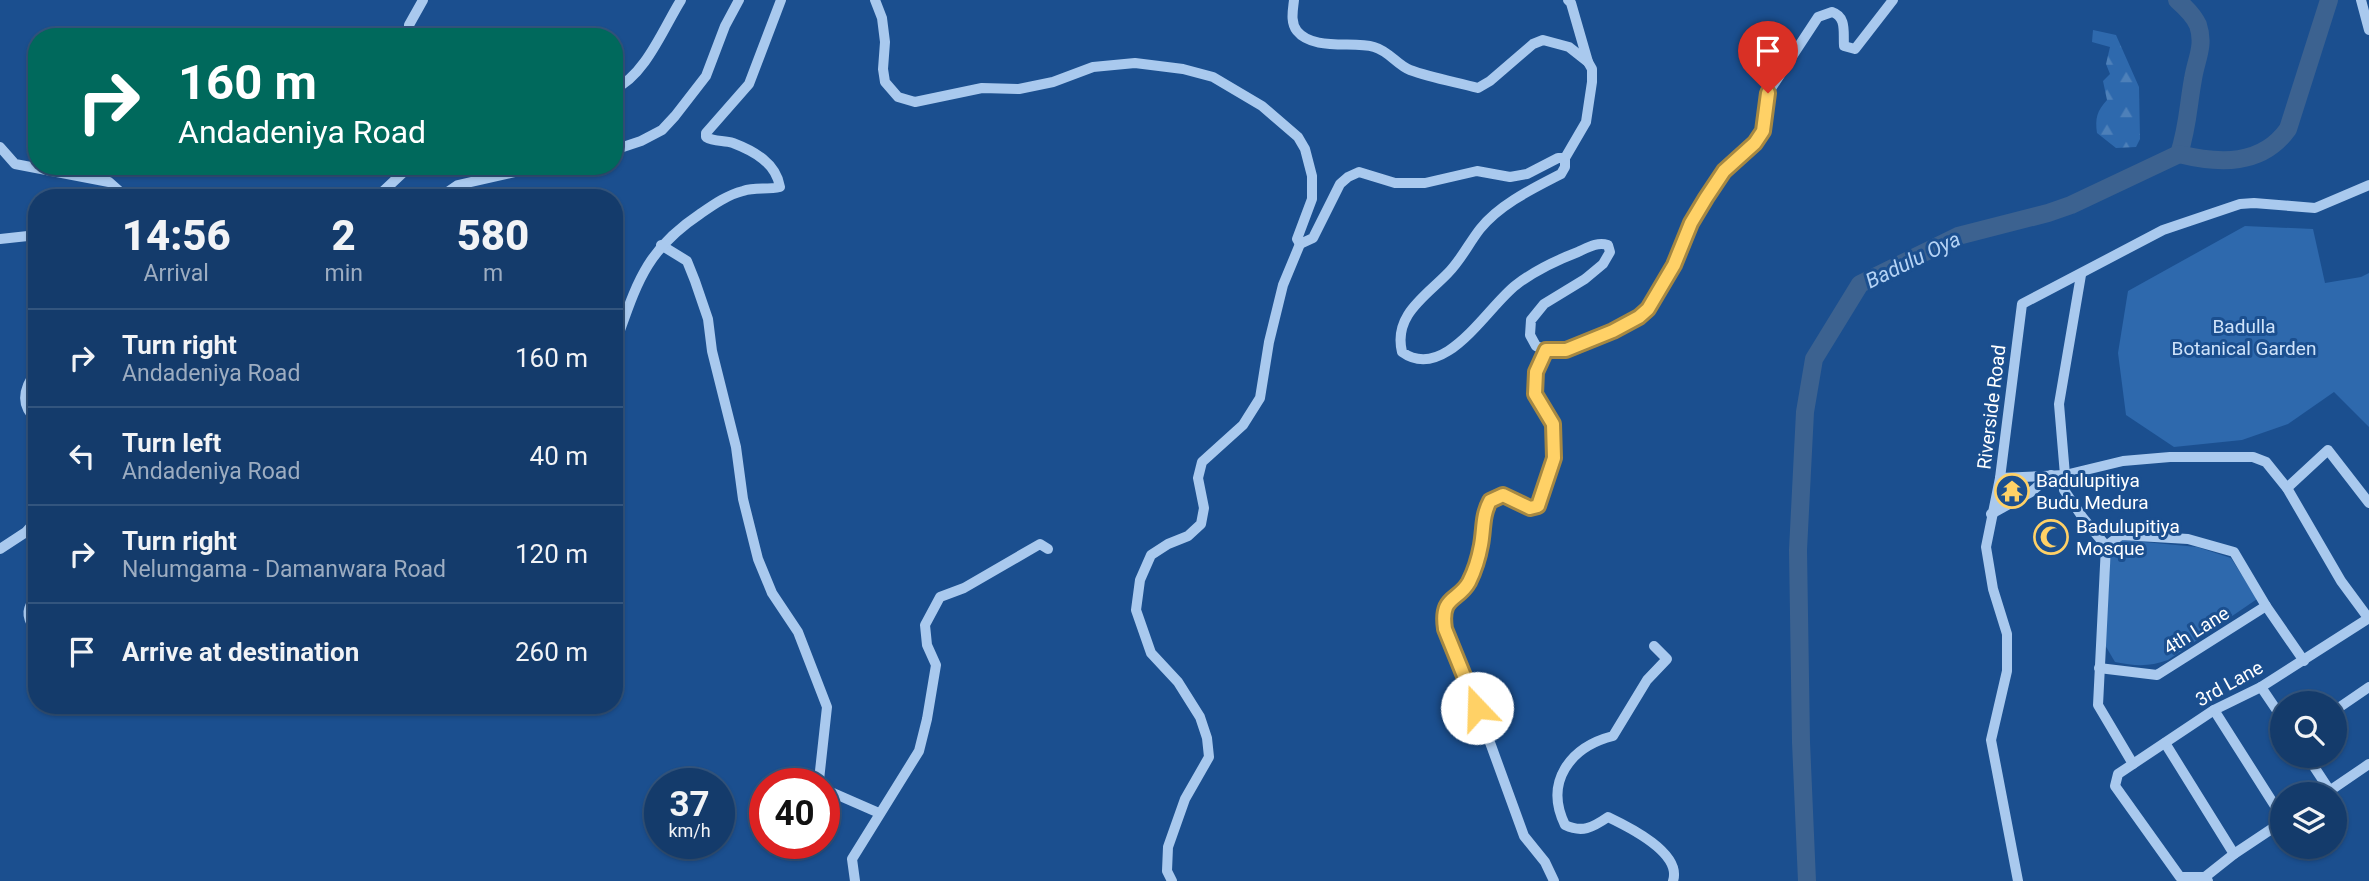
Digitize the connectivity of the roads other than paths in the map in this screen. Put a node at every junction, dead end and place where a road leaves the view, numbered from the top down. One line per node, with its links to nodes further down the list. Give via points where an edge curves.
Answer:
1 (422, 0): 10 (street)
2 (681, 0): 13 (street, via 645,60)
3 (739, 0): 15 (street, via 706,76 675,116 662,130)
4 (781, 0): 28 (street, via 749,84 706,133 710,140 732,143 766,160 780,187 740,191 719,201)
5 (875, 0): 27 (street, via 882,18 886,82 898,97 915,102 982,88 1019,89 1093,67 1135,63 1213,78 1262,106 1298,137 1305,149 1312,199 1297,239)
6 (1294, 0): 12 (street, via 1293,25 1298,33 1326,44 1374,47 1408,69 1478,88 1543,40 1569,47)
7 (1568, 0): 12 (street)
8 (1893, 0): 31 (street, via 1855,49 1844,46 1839,15 1832,12 1818,17 1768,93 1763,131 1724,171 1706,198 1648,309 1613,331 1566,350)
9 (2361, 0): 11 (street)
10 (409, 24)
11 (2369, 30)
12 (1588, 62): 16 (street, via 1592,82 1586,122)
13 (623, 83)
14 (0, 147): 17 (street, via 15,164)
15 (623, 147)
16 (1565, 158): 27 (street, via 1510,177 1477,171 1425,183 1395,183 1359,173 1340,184 1312,238); 31 (street, via 1561,174 1503,208 1481,227 1451,271 1411,308 1399,342 1410,358 1425,361 1437,357 1471,332 1515,285 1562,258 1600,243 1608,246 1610,252 1603,264 1544,303 1531,320 1530,335)
17 (28, 166)
18 (76, 175): 22 (street, via 109,181)
19 (400, 175): 23 (street)
20 (502, 175): 24 (street)
21 (2369, 185): 29 (street, Riverside Road, via 2315,208 2239,204 2163,230)
22 (117, 189)
23 (386, 189)
24 (452, 189)
25 (28, 236): 26 (street)
26 (0, 239)
27 (1300, 244): 66 (street, via 1283,285 1260,398 1243,425 1202,462 1198,478 1204,508 1201,524 1151,555 1140,580 1136,610 1151,653 1178,682 1207,738 1209,757 1185,799 1168,846 1167,871)
28 (661, 245): 30 (street, via 646,267); 57 (street, via 687,261 695,281 708,319 758,559 772,593 797,632 827,707)
29 (2081, 275): 35 (street, via 2059,404); 36 (street, Riverside Road, via 2022,304)
30 (623, 324)
31 (1546, 350): 67 (street, via 1536,372 1535,394 1553,424 1554,458 1538,506 1530,508 1503,495 1490,501 1468,584 1451,599 1443,616 1524,836)
32 (28, 382): 33 (street, via 24,397)
33 (28, 410)
34 (2050, 475): 35 (street); 36 (street); 39 (street, via 2031,492)
35 (2065, 475): 37 (street, via 2123,461 2253,457 2266,462); 41 (street, via 2064,490)
36 (2000, 478): 39 (street, Riverside Road)
37 (2287, 488): 38 (street, via 2328,450); 45 (street, via 2341,581)
38 (2369, 503)
39 (1991, 514): 69 (street, Riverside Road, via 1986,547 2007,634 2007,671 1991,740)
40 (28, 530): 42 (street)
41 (2106, 546): 44 (street, via 2121,536 2188,539 2234,552); 48 (street)
42 (0, 549)
43 (1048, 550): 61 (street, via 1040,544 940,597 925,625 936,665 919,751)
44 (2266, 606): 47 (street); 48 (street, 4th Lane, via 2157,675)
45 (2369, 619): 47 (street, 3rd Lane)
46 (1654, 646): 68 (street, via 1667,659 1647,681 1613,736 1597,740 1573,756 1557,785 1558,810 1565,825 1578,831 1608,817 1635,830 1671,859)
47 (2304, 661): 49 (street, 3rd Lane)
48 (2099, 668): 55 (street, via 2098,705)
49 (2261, 687): 51 (street); 53 (street, 3rd Lane)
50 (2369, 687): 52 (street)
51 (2270, 700)
52 (2347, 702)
53 (2214, 710): 54 (street, 3rd Lane); 60 (street)
54 (2165, 743): 55 (street, 3rd Lane); 63 (street)
55 (2133, 764): 64 (street, 3rd Lane, via 2118,774 2116,786 2180,877)
56 (2369, 764): 58 (street)
57 (820, 768)
58 (2344, 782)
59 (840, 796): 61 (street)
60 (2270, 801)
61 (879, 813): 65 (street, via 852,859)
62 (2270, 828): 63 (street)
63 (2234, 853): 64 (street)
64 (2206, 880)
65 (855, 881)
66 (1172, 881)
67 (1554, 881)
68 (1673, 881)
69 (2018, 881)

